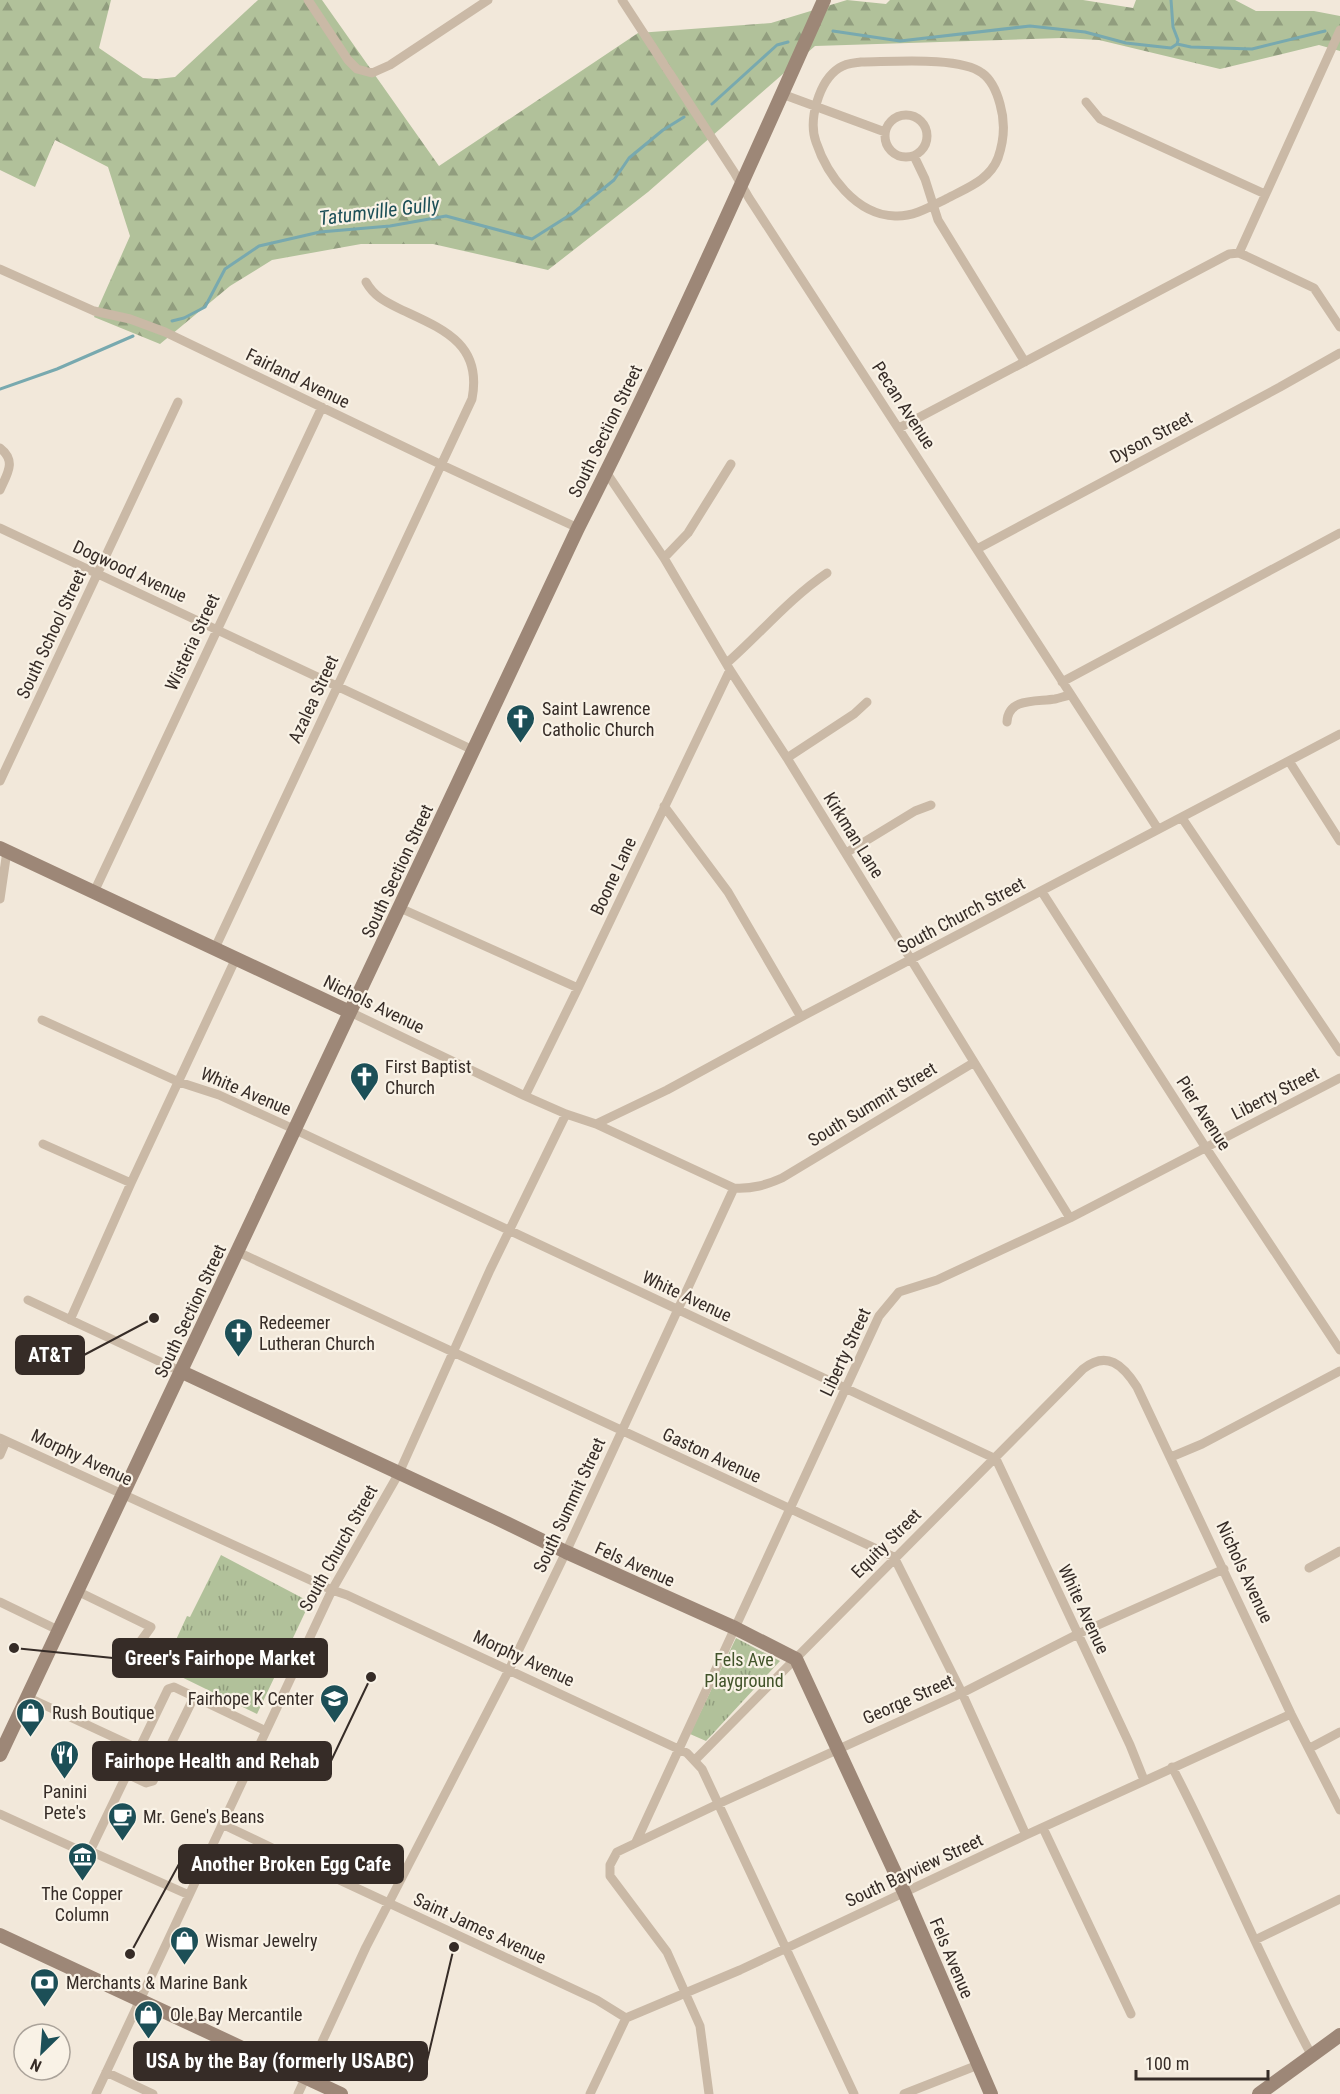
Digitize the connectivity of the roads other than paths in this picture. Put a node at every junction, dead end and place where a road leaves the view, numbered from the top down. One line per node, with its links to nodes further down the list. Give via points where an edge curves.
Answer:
1 (308, 0): 2 (street, via 348,60 357,69 372,73)
2 (488, 0)
3 (621, 0): 11 (street, Pecan Avenue)
4 (824, 0): 6 (street, South Section Street)
5 (1340, 30): 12 (street)
6 (782, 94): 8 (street); 11 (street, South Section Street)
7 (1086, 102): 12 (street, via 1100,119)
8 (817, 107): 9 (street); 13 (street, via 815,141 832,174 850,196 869,210 886,215 915,213); 13 (street, via 828,79 847,64 960,64 983,74 997,92 1003,112 998,159 985,177)
9 (885, 132): 10 (street, via 890,150 901,157); 10 (street, via 899,117 919,120 926,140)
10 (914, 156): 13 (street)
11 (741, 184): 22 (street, Pecan Avenue); 26 (street, South Section Street)
12 (1265, 194): 14 (street)
13 (934, 205): 19 (street, via 938,220)
14 (1239, 253): 17 (street, via 1309,285); 19 (street, via 1219,259)
15 (0, 269): 21 (street, Fairland Avenue, via 94,310 165,332)
16 (366, 282): 25 (street, Azalea Street, via 378,298 452,336 470,359 475,378 472,399)
17 (1340, 327)
18 (1340, 353): 31 (street, Dyson Street)
19 (1025, 362): 22 (street)
20 (178, 402): 34 (street, South School Street)
21 (322, 407): 25 (street, Fairland Avenue); 35 (street, Wisteria Street)
22 (899, 428): 31 (street, Pecan Avenue)
23 (0, 448): 27 (street, via 10,465)
24 (731, 464): 32 (street, via 688,533)
25 (442, 465): 29 (street, Fairland Avenue); 38 (street, Azalea Street)
26 (606, 472): 29 (street, South Section Street); 32 (street, Kirkman Lane)
27 (0, 490)
28 (0, 528): 34 (street, Dogwood Avenue)
29 (578, 528): 43 (street, South Section Street)
30 (1340, 533): 37 (street)
31 (977, 549): 37 (street, Pecan Avenue)
32 (664, 558): 36 (street, Kirkman Lane)
33 (826, 573): 36 (street, Boone Lane, via 810,584)
34 (98, 574): 35 (street, Dogwood Avenue); 46 (street, South School Street)
35 (216, 630): 38 (street, Dogwood Avenue); 54 (street, Wisteria Street)
36 (728, 667): 44 (street, Kirkman Lane); 48 (street, Boone Lane)
37 (1062, 681): 39 (street, Pecan Avenue)
38 (337, 686): 43 (street, Dogwood Avenue); 58 (street, Azalea Street)
39 (1070, 694): 41 (street, via 1026,701 1011,710); 50 (street, Pecan Avenue)
40 (867, 702): 44 (street)
41 (1007, 722)
42 (1340, 735): 45 (street, South Church Street)
43 (473, 750): 57 (street, South Section Street)
44 (787, 758): 53 (street, Kirkman Lane)
45 (1289, 761): 49 (street, South Church Street); 51 (street)
46 (0, 781)
47 (931, 805): 53 (street)
48 (664, 806): 61 (street, Boone Lane); 63 (street, via 728,892)
49 (1182, 818): 50 (street, South Church Street); 65 (street)
50 (1158, 830): 55 (street, South Church Street)
51 (1340, 841)
52 (4, 850): 54 (street, Nichols Avenue); 56 (street)
53 (846, 853): 60 (street, Kirkman Lane)
54 (94, 892): 58 (street, Nichols Avenue)
55 (1042, 892): 60 (street, South Church Street); 74 (street, Pier Avenue)
56 (0, 899)
57 (400, 908): 61 (street); 62 (street, South Section Street)
58 (215, 948): 59 (street, Nichols Avenue)
59 (236, 958): 62 (street, Nichols Avenue); 68 (street)
60 (912, 960): 63 (street, South Church Street); 66 (street, Kirkman Lane)
61 (578, 988): 69 (street, Boone Lane)
62 (350, 1012): 69 (street, Nichols Avenue); 72 (street, South Section Street)
63 (801, 1017): 71 (street, South Church Street)
64 (42, 1020): 68 (street, White Avenue)
65 (1340, 1052)
66 (973, 1063): 76 (street, South Summit Street, via 782,1178 765,1186); 77 (street, Kirkman Lane)
67 (1340, 1078): 74 (street, Liberty Street)
68 (179, 1082): 72 (street, White Avenue, via 219,1095); 75 (street)
69 (525, 1096): 70 (street, Nichols Avenue)
70 (566, 1113): 71 (street, Nichols Avenue); 78 (street, South Church Street)
71 (596, 1124): 76 (street, Nichols Avenue)
72 (294, 1130): 78 (street, White Avenue); 79 (street, South Section Street)
73 (43, 1144): 75 (street)
74 (1206, 1148): 77 (street, Liberty Street); 83 (street, Pier Avenue)
75 (130, 1183): 82 (street)
76 (734, 1188): 81 (street, South Summit Street)
77 (1070, 1218): 88 (street, Liberty Street, via 937,1280 899,1292 879,1316)
78 (509, 1231): 81 (street, White Avenue); 84 (street, South Church Street)
79 (238, 1252): 84 (street, Gaston Avenue); 87 (street, South Section Street)
80 (28, 1300): 82 (street, Fels Avenue)
81 (677, 1310): 88 (street, White Avenue); 89 (street, South Summit Street)
82 (70, 1320): 87 (street, Fels Avenue)
83 (1340, 1350)
84 (453, 1352): 89 (street, Gaston Avenue); 94 (street, South Church Street)
85 (1106, 1360): 92 (street, Nichols Avenue, via 1127,1371); 93 (street, Equity Street, via 1090,1363 1083,1369)
86 (1340, 1371): 92 (street)
87 (182, 1372): 94 (street, Fels Avenue); 95 (street, South Section Street)
88 (845, 1389): 93 (street, White Avenue); 96 (street, Liberty Street)
89 (622, 1431): 96 (street, Gaston Avenue); 98 (street, South Summit Street)
90 (3, 1439): 91 (street); 95 (street, Morphy Avenue)
91 (0, 1455)
92 (1171, 1457): 101 (street, Nichols Avenue)
93 (996, 1459): 99 (street, Equity Street); 107 (street, White Avenue)
94 (399, 1473): 98 (street, Fels Avenue); 102 (street, South Church Street)
95 (122, 1493): 102 (street, Morphy Avenue); 103 (street, South Section Street)
96 (790, 1508): 99 (street, Gaston Avenue); 105 (street, Liberty Street)
97 (1340, 1551): 100 (street)
98 (566, 1552): 105 (street, Fels Avenue); 110 (street, South Summit Street)
99 (894, 1557): 109 (street, Equity Street); 111 (street)
100 (1309, 1568)
101 (1224, 1569): 107 (street, George Street); 114 (street, Nichols Avenue)
102 (332, 1590): 110 (street, Morphy Avenue); 115 (street, South Church Street)
103 (76, 1591): 106 (street, South Section Street); 108 (street, via 151,1628)
104 (0, 1602): 106 (street)
105 (735, 1628): 109 (street, Fels Avenue); 117 (street, Liberty Street)
106 (58, 1630): 112 (street, South Section Street)
107 (1078, 1634): 111 (street, George Street); 125 (street, White Avenue)
108 (130, 1656)
109 (796, 1659): 118 (street, Fels Avenue); 122 (street, Equity Street)
110 (509, 1670): 117 (street, Morphy Avenue); 137 (street, South Summit Street)
111 (962, 1693): 118 (street, George Street); 131 (street)
112 (27, 1697): 120 (street); 121 (street, South Section Street)
113 (194, 1697): 115 (street); 120 (street, via 174,1687 168,1689); 124 (street, via 153,1781 146,1783)
114 (1291, 1714): 119 (street, Nichols Avenue); 123 (street, South Bayview Street)
115 (266, 1731): 129 (street, South Church Street)
116 (1340, 1732): 119 (street)
117 (679, 1748): 122 (street, Morphy Avenue); 132 (street, Liberty Street)
118 (839, 1748): 126 (street, George Street); 134 (street, Fels Avenue)
119 (1310, 1748): 127 (street, Nichols Avenue)
120 (139, 1749): 124 (street)
121 (0, 1755)
122 (695, 1760): 126 (street, Morphy Avenue)
123 (1172, 1767): 125 (street, South Bayview Street); 139 (street)
124 (127, 1774): 133 (street)
125 (1144, 1780): 130 (street, South Bayview Street)
126 (718, 1804): 132 (street, George Street); 140 (street, Morphy Avenue)
127 (1340, 1810)
128 (0, 1814): 133 (street, via 79,1850)
129 (222, 1824): 135 (street, South Church Street); 137 (street, Saint James Avenue)
130 (1043, 1828): 131 (street, South Bayview Street); 143 (street)
131 (1026, 1835): 134 (street, South Bayview Street)
132 (636, 1842): 141 (street, George Street, via 617,1852 610,1864 610,1876 667,1952)
133 (90, 1851): 135 (street)
134 (904, 1892): 140 (street, South Bayview Street); 147 (street, Fels Avenue)
135 (189, 1895): 142 (street, South Church Street)
136 (1340, 1899): 139 (street)
137 (388, 1903): 144 (street, Saint James Avenue, via 597,2000); 149 (street, South Summit Street)
138 (0, 1935): 142 (street)
139 (1254, 1940): 146 (street)
140 (785, 1948): 141 (street, South Bayview Street); 156 (street, Morphy Avenue)
141 (686, 1994): 144 (street, South Bayview Street); 155 (street, via 700,2025)
142 (140, 1999): 148 (street, South Church Street); 149 (street)
143 (1131, 2014)
144 (626, 2018): 154 (street)
145 (1340, 2035): 146 (street)
146 (1312, 2056): 159 (street)
147 (978, 2065): 157 (street); 158 (street, Fels Avenue)
148 (106, 2072): 150 (street, South Church Street); 151 (street)
149 (306, 2077): 152 (street, South Summit Street); 153 (street)
150 (96, 2094)
151 (153, 2094)
152 (298, 2094)
153 (341, 2094)
154 (590, 2094)
155 (709, 2094)
156 (854, 2094)
157 (904, 2094)
158 (991, 2094)
159 (1259, 2094)

